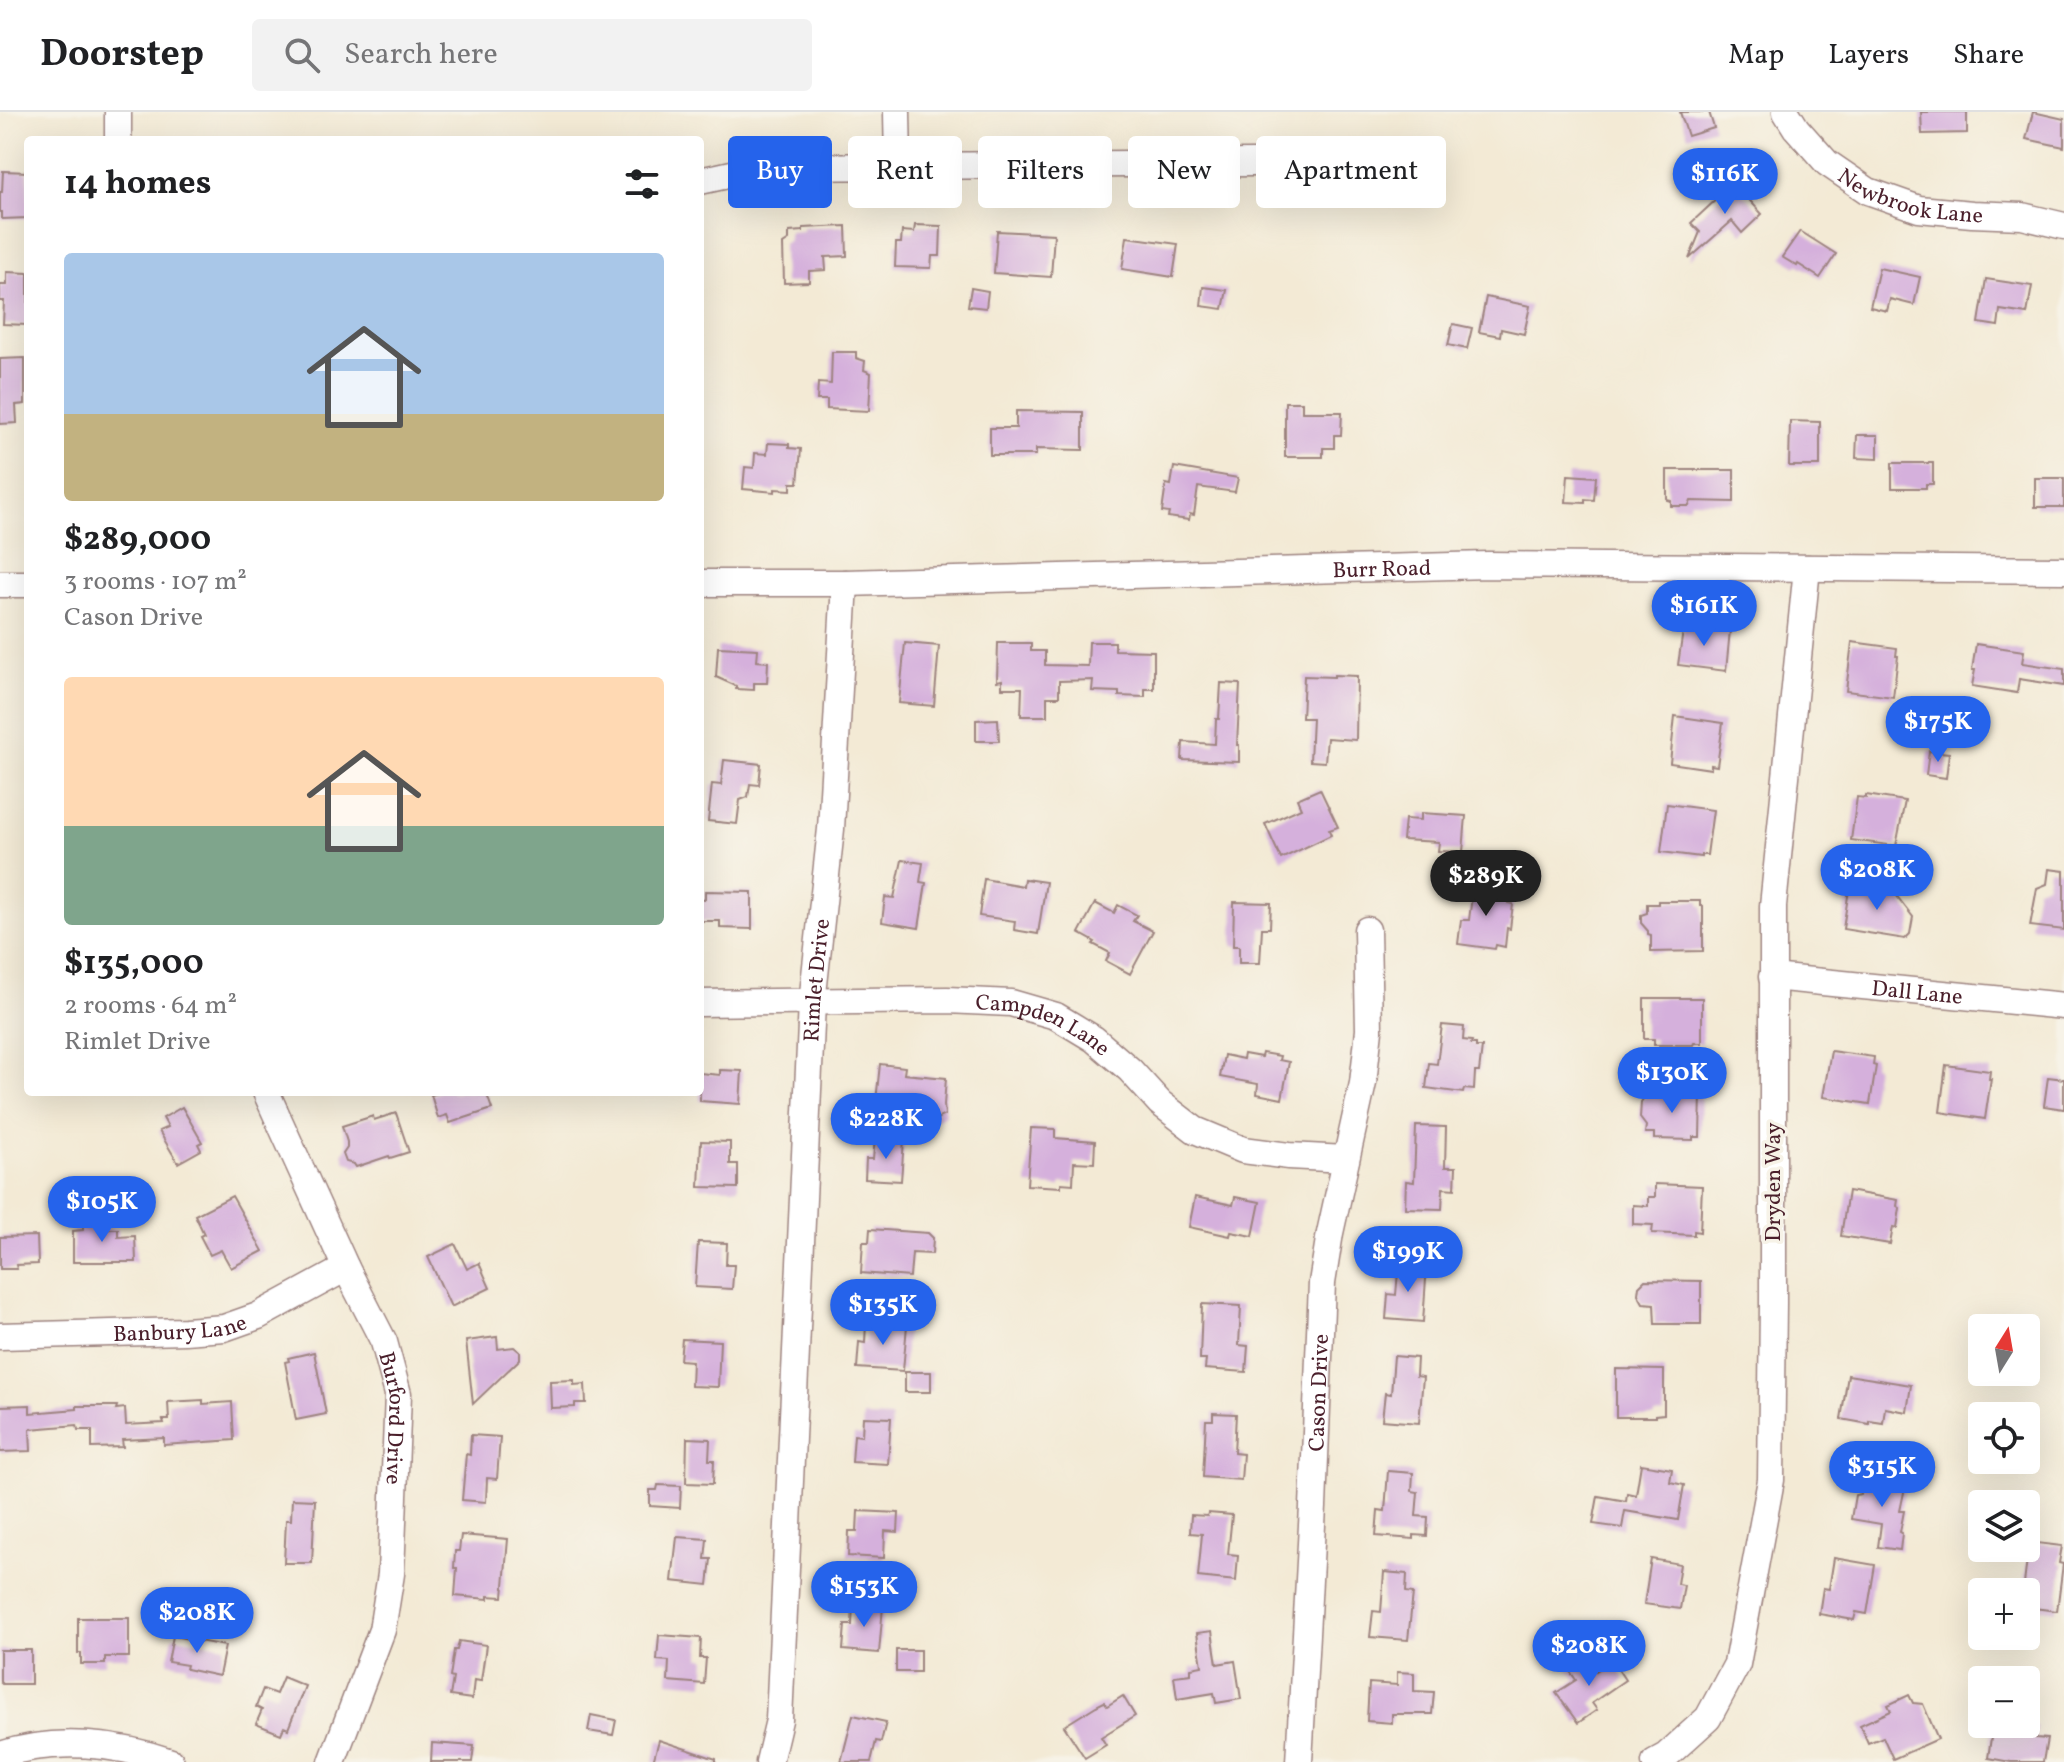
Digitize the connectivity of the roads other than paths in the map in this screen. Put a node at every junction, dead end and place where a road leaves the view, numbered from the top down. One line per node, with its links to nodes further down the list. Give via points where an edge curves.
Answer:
1 (118, 112): 4 (street)
2 (897, 112): 5 (street)
3 (1786, 112): 10 (street, Newbrook Lane, via 1827,163 1868,191 1919,209 2022,216)
4 (118, 136)
5 (897, 136)
6 (1254, 163): 7 (street)
7 (962, 165)
8 (848, 167): 9 (street, via 750,170)
9 (704, 180)
10 (2064, 226)
11 (1807, 568): 12 (street, Burr Road); 14 (street, Burr Road, via 1488,565); 18 (street, Dryden Way, via 1773,906)
12 (2064, 570)
13 (704, 583): 14 (street, Burr Road)
14 (845, 583): 20 (street, Rimlet Drive, via 831,829)
15 (0, 584): 16 (street)
16 (24, 584)
17 (1367, 930): 23 (street, Cason Drive, via 1369,1030)
18 (1772, 977): 21 (street, Dall Lane); 31 (street, Dryden Way, via 1771,1480 1737,1664 1708,1718)
19 (704, 1003): 20 (street, Campden Lane)
20 (812, 1003): 23 (street, Campden Lane, via 1011,1003 1056,1016 1094,1039 1195,1130 1243,1150); 29 (street, Rimlet Drive, via 779,1720)
21 (2064, 1006)
22 (268, 1096): 24 (street, Burford Drive)
23 (1346, 1159): 30 (street, Cason Drive, via 1322,1283)
24 (346, 1268): 25 (street, Banbury Lane, via 258,1316 224,1328); 28 (street, Burford Drive, via 384,1342 398,1394 391,1574 382,1630)
25 (0, 1336)
26 (0, 1755): 27 (street, via 66,1745 112,1746)
27 (171, 1762)
28 (332, 1762)
29 (769, 1762)
30 (1299, 1762)
31 (1655, 1762)

